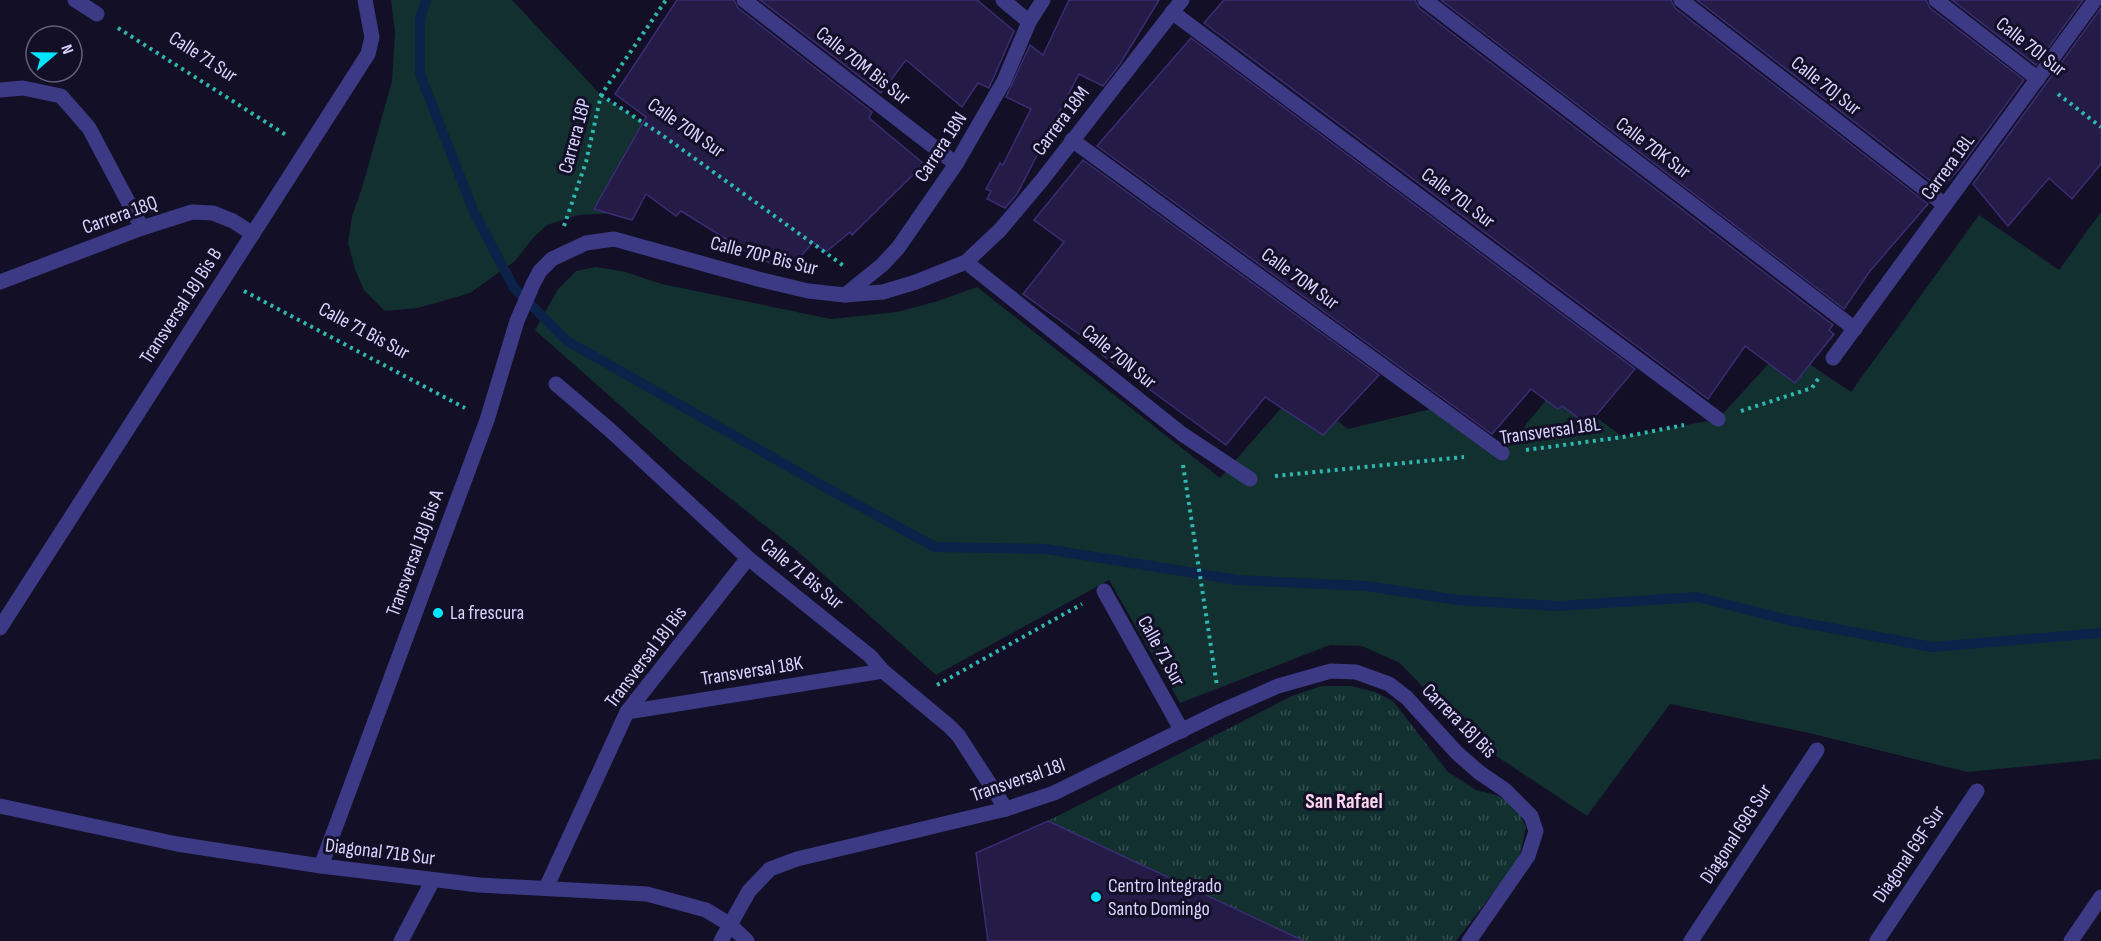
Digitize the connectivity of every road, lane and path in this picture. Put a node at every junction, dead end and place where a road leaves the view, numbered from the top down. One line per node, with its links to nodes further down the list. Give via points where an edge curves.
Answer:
1 (75, 0): 12 (street)
2 (365, 0): 19 (street, Transversal 18J Bis B, via 372,37 368,54)
3 (666, 0): 16 (path, Carrera 18P)
4 (744, 0): 20 (street, Calle 70M Bis Sur)
5 (1003, 0): 13 (street)
6 (1043, 0): 13 (street, Carrera 18N)
7 (1425, 0): 30 (street, Calle 70K Sur)
8 (1681, 0): 21 (street, Calle 70J Sur)
9 (1936, 0): 14 (street, Calle 70I Sur)
10 (2096, 0): 14 (street, Carrera 18L)
11 (1177, 6): 18 (street, Carrera 18M); 33 (street, Calle 70L Sur)
12 (97, 14): 19 (path, Calle 71 Sur)
13 (1029, 22): 20 (street, Carrera 18N, via 1004,81)
14 (2038, 79): 17 (path, Calle 70I Sur); 21 (street, Carrera 18L)
15 (0, 90): 22 (street, via 23,88 61,96 89,128)
16 (601, 95): 24 (path, Carrera 18P, via 586,162); 27 (path, Calle 70N Sur)
17 (2101, 127)
18 (1072, 140): 25 (street, Carrera 18M, via 1000,230); 35 (street, Calle 70M Sur)
19 (308, 150): 23 (street, Transversal 18J Bis B)
20 (956, 164): 27 (street, Carrera 18N, via 898,248)
21 (1945, 206): 30 (street, Carrera 18L)
22 (142, 228): 23 (street, Carrera 18Q, via 203,212 233,221); 28 (street, Carrera 18Q)
23 (253, 234): 26 (street, Transversal 18J Bis B)
24 (552, 259): 29 (street, Calle 70P Bis Sur, via 586,243 614,239 758,279); 34 (street, Transversal 18J Bis A, via 540,271 517,321)
25 (966, 262): 29 (street, Calle 70P Bis Sur, via 884,292); 37 (street, Calle 70N Sur, via 1182,434)
26 (222, 279): 34 (path, Calle 71 Bis Sur); 40 (street, Transversal 18J Bis B)
27 (864, 280): 29 (street, Carrera 18N)
28 (0, 282)
29 (845, 295)
30 (1855, 329): 31 (street, Carrera 18L)
31 (1833, 358): 33 (path, Transversal 18L, via 1812,388)
32 (556, 384): 38 (street, Calle 71 Bis Sur, via 619,437)
33 (1718, 419): 35 (path, Transversal 18L)
34 (487, 420): 51 (street, Transversal 18J Bis A)
35 (1502, 453): 37 (path, Transversal 18L)
36 (1184, 474): 44 (path)
37 (1250, 479)
38 (748, 558): 41 (street, Calle 71 Bis Sur); 45 (street, Transversal 18J Bis)
39 (1104, 591): 43 (path); 46 (street, Calle 71 Sur)
40 (0, 628)
41 (883, 670): 43 (street, Calle 71 Bis Sur); 45 (street, Transversal 18K)
42 (1331, 671): 44 (street, Transversal 18I, via 1278,686); 59 (street, Carrera 18J Bis, via 1356,672 1389,684 1412,703 1457,753 1524,806 1531,816 1536,831 1528,856)
43 (916, 698): 50 (street, Calle 71 Bis Sur, via 958,735)
44 (1221, 711): 46 (street, Transversal 18I)
45 (627, 712): 53 (street, Transversal 18J Bis)
46 (1182, 731): 50 (street, Transversal 18I, via 1054,793)
47 (1817, 750): 60 (street, Diagonal 69G Sur)
48 (1977, 791): 61 (street, Diagonal 69F Sur)
49 (0, 806): 51 (street, Diagonal 71B Sur, via 177,844)
50 (1006, 809): 55 (street, Transversal 18I, via 797,859 770,869 749,891)
51 (321, 866): 52 (street, Diagonal 71B Sur)
52 (433, 880): 53 (street, Diagonal 71B Sur); 56 (street)
53 (546, 888): 55 (street, Diagonal 71B Sur, via 647,894 706,910)
54 (2101, 897): 62 (street)
55 (729, 924): 57 (street, Transversal 18I); 58 (street, Diagonal 71B Sur)
56 (401, 941)
57 (721, 941)
58 (747, 941)
59 (1469, 941)
60 (1691, 941)
61 (1877, 941)
62 (2071, 941)

